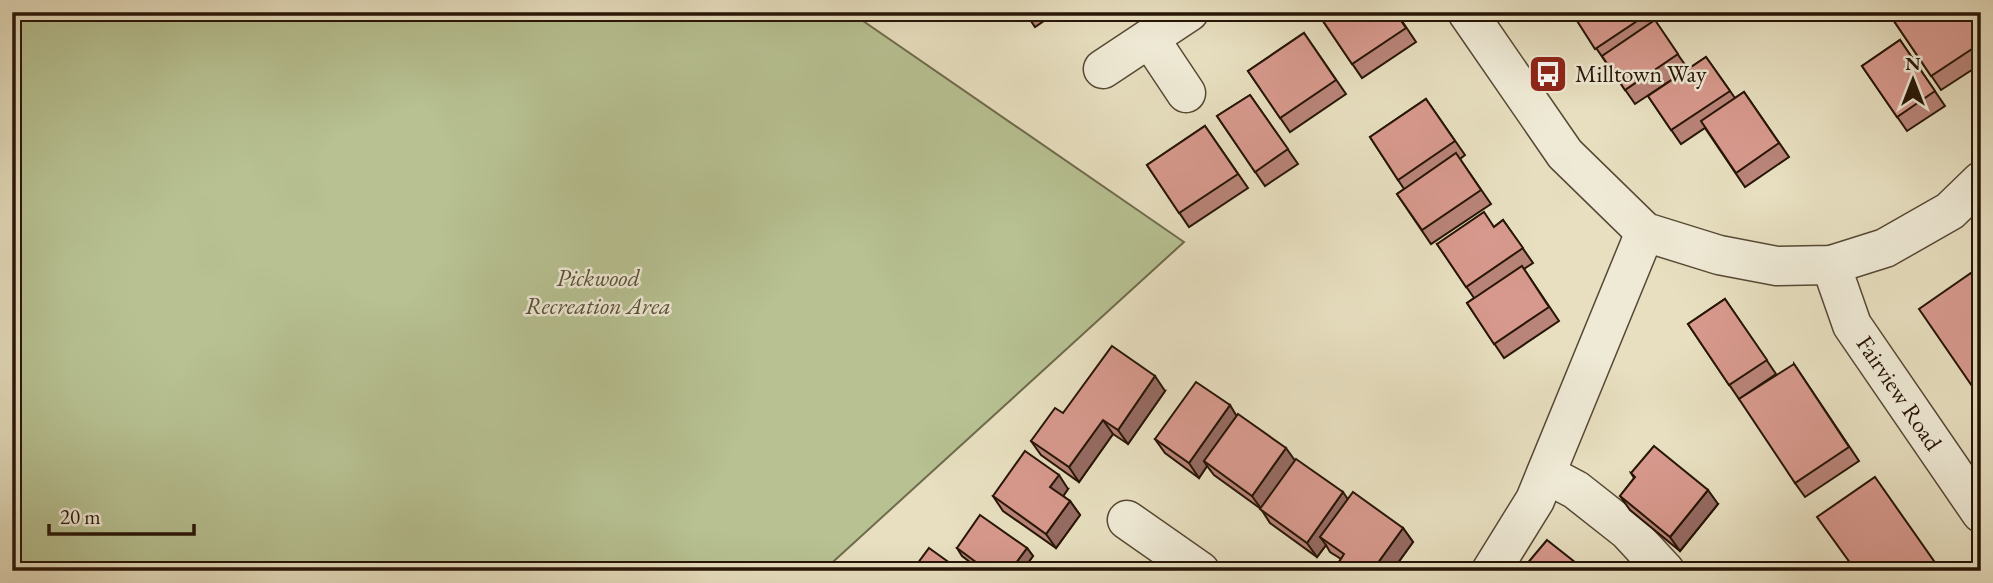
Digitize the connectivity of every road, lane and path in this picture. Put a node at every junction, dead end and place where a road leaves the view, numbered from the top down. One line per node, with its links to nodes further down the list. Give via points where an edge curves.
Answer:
1 (1189, 12): 3 (street)
2 (1466, 12): 7 (street, via 1565,154)
3 (1150, 39): 4 (street); 5 (street)
4 (1103, 68)
5 (1186, 93)
6 (1981, 181): 8 (street, via 1950,211 1885,248)
7 (1645, 232): 8 (street, via 1719,255 1777,266); 9 (street)
8 (1831, 265): 10 (street, Fairview Road, via 1852,325)
9 (1546, 474): 13 (street); 14 (street, via 1576,490 1628,531)
10 (1981, 513)
11 (1127, 520): 12 (street)
12 (1177, 564)
13 (1490, 571)
14 (1665, 571)

